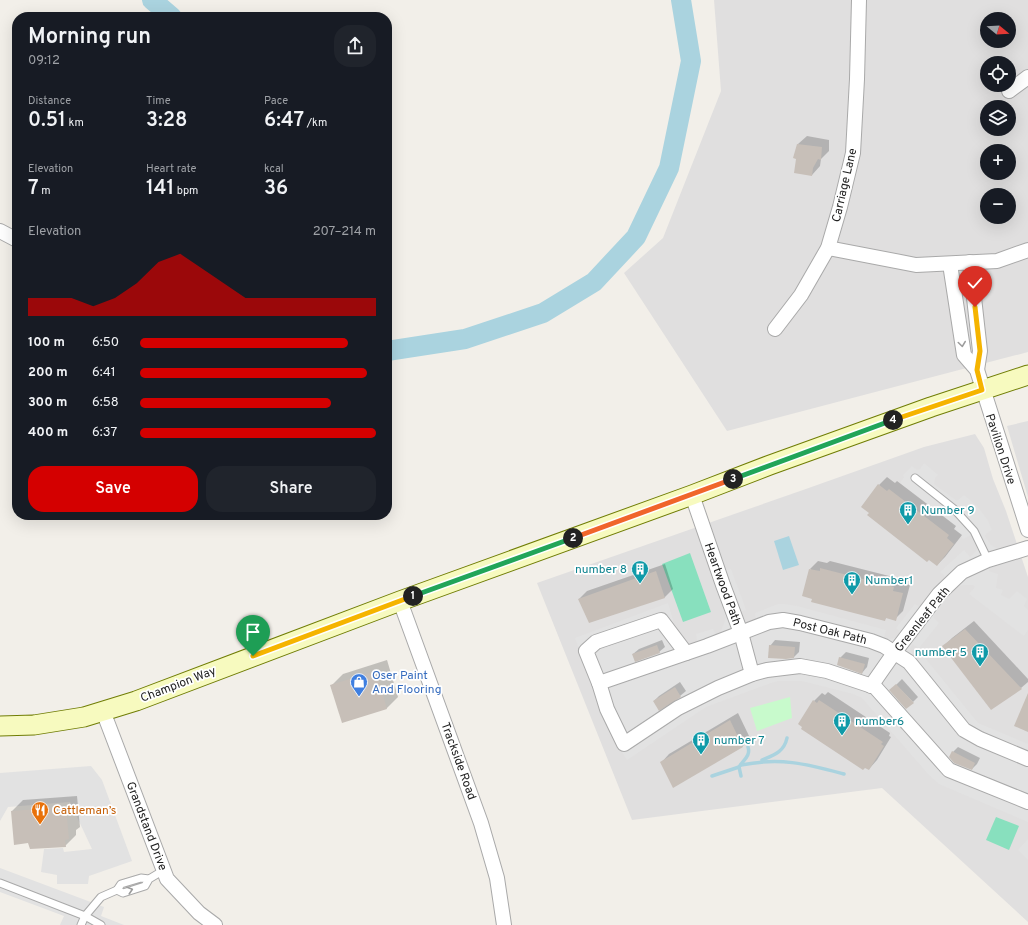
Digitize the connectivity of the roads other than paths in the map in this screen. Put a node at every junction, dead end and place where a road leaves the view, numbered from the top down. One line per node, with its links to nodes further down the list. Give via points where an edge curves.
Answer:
1 (859, 0): 6 (street, Carriage Lane, via 852,153)
2 (1028, 77): 3 (street)
3 (1016, 86)
4 (0, 231): 5 (street)
5 (12, 237)
6 (828, 248): 9 (street, via 916,265); 10 (street, Carriage Lane, via 801,295)
7 (1028, 250): 8 (street, via 997,261)
8 (970, 262): 9 (street); 11 (street, via 980,351)
9 (950, 264): 11 (street, one-way to 11, via 964,355)
10 (775, 329)
11 (977, 370): 13 (street, Pavilion Drive)
12 (1028, 375): 13 (main road, Champion Way)
13 (982, 390): 15 (main road, Champion Way, via 770,465); 16 (street, Pavilion Drive)
14 (915, 478): 18 (lane, via 954,509 974,531)
15 (692, 496): 19 (main road, Champion Way); 20 (street, Heartwood Path)
16 (1028, 530)
17 (1028, 548): 18 (street, Greenleaf Path)
18 (988, 560): 22 (street, Greenleaf Path, via 962,572 939,594)
19 (400, 601): 26 (main road, Champion Way, via 136,701); 36 (street, Trackside Road, via 482,823 497,878)
20 (741, 632): 21 (street, Post Oak Path); 22 (street, Post Oak Path, via 782,620 871,641); 23 (street, Heartwood Path)
21 (686, 653): 24 (street, Post Oak Path); 24 (street, via 661,620 596,642 586,651)
22 (894, 653): 25 (street, Greenleaf Path); 28 (street, Post Oak Path, via 909,662 964,730)
23 (752, 674): 24 (street, via 678,708 624,744 607,709); 25 (street, via 800,666 827,671)
24 (599, 684)
25 (871, 686): 29 (street, via 875,687 949,770)
26 (103, 711): 27 (main road, Champion Way, via 84,717 34,725); 30 (street, Grandstand Drive)
27 (0, 726)
28 (1028, 759)
29 (1028, 802)
30 (164, 870): 32 (lane, via 148,879 141,878 121,884 117,890 101,898); 35 (street, Grandstand Drive, via 167,879 199,913)
31 (0, 883): 32 (lane)
32 (85, 916): 33 (lane); 34 (lane)
33 (81, 925)
34 (101, 925)
35 (215, 925)
36 (504, 925)

